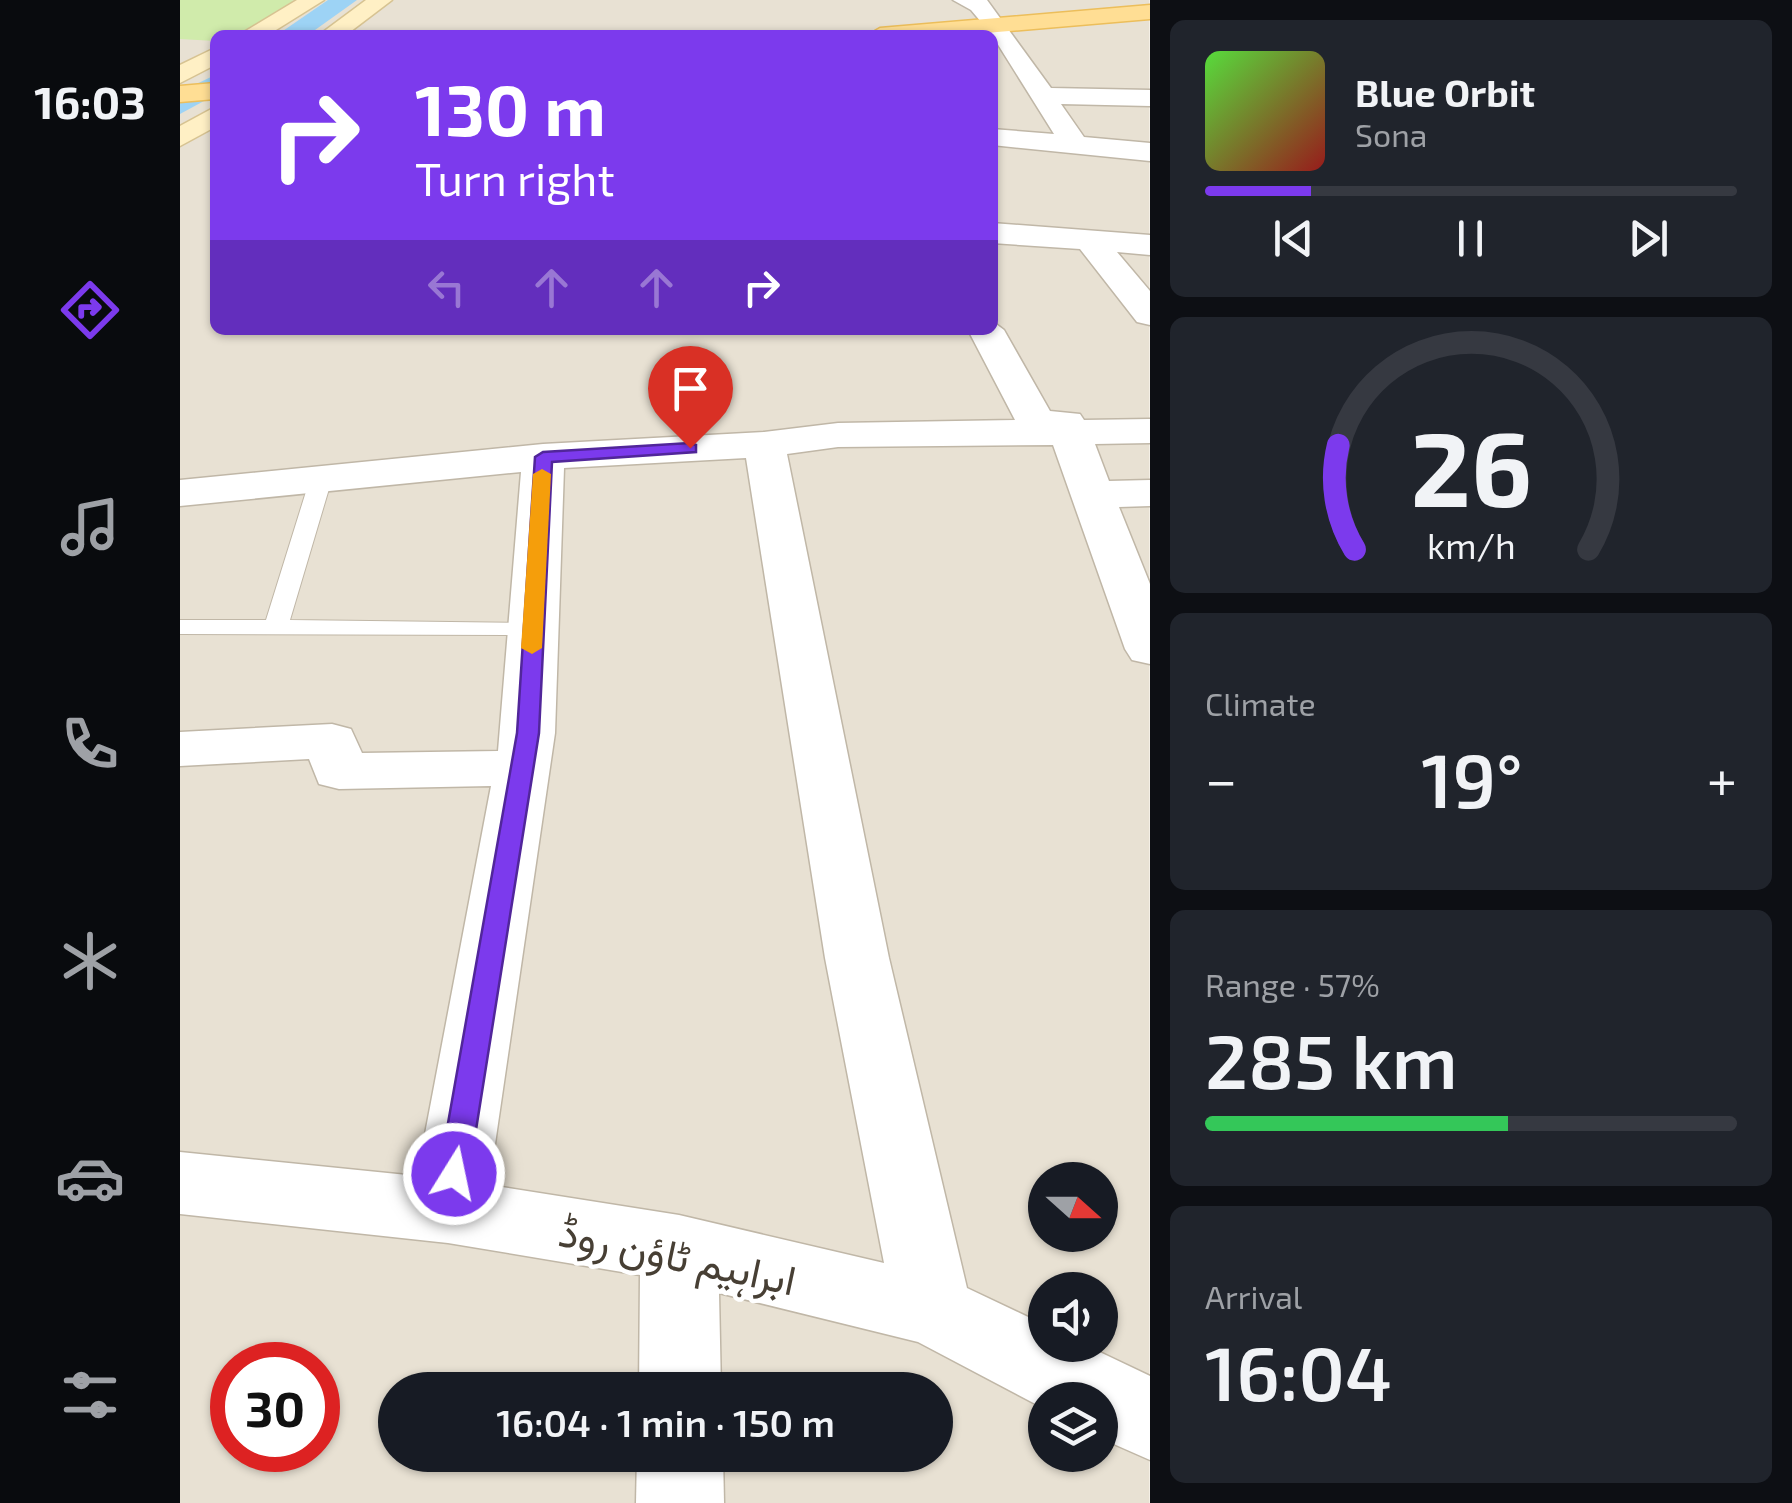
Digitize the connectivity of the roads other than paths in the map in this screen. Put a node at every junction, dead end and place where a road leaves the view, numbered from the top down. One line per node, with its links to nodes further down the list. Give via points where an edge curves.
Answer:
1 (313, 0): 6 (main road)
2 (381, 0): 7 (main road)
3 (964, 0): 5 (street, via 979,5)
4 (1150, 12): 5 (main road)
5 (996, 25): 8 (main road); 13 (street)
6 (260, 30)
7 (338, 30)
8 (938, 30)
9 (210, 59): 10 (main road)
10 (180, 75)
11 (210, 91): 12 (main road)
12 (180, 94)
13 (1042, 96): 14 (street); 18 (street)
14 (1150, 98)
15 (210, 117): 16 (main road)
16 (180, 138)
17 (998, 138): 18 (street)
18 (1076, 145): 19 (street)
19 (1150, 152)
20 (998, 233): 21 (street)
21 (1090, 240): 22 (street); 23 (street)
22 (1150, 245)
23 (1150, 314)
24 (989, 335): 26 (street, via 1038,424 1066,423)
25 (1150, 430): 26 (street)
26 (1070, 432): 27 (street, via 838,435); 32 (street)
27 (764, 444): 28 (street); 42 (street, via 857,958)
28 (543, 457): 29 (street); 35 (street)
29 (320, 482): 30 (street); 33 (lane)
30 (180, 493)
31 (1150, 493): 32 (street)
32 (1092, 494): 36 (street)
33 (276, 627): 34 (lane); 35 (lane)
34 (180, 628)
35 (533, 630): 38 (street)
36 (1150, 649)
37 (180, 749): 38 (street, via 332,741 340,771)
38 (520, 768): 40 (street)
39 (180, 1183): 40 (street, ابراہیم ٹاؤن روڈ)
40 (448, 1211): 41 (street, ابراہیم ٹاؤن روڈ)
41 (679, 1249): 42 (street, ابراہیم ٹاؤن روڈ); 43 (street)
42 (932, 1310): 44 (street, ابراہیم ٹاؤن روڈ)
43 (680, 1372)
44 (1150, 1420)
45 (680, 1472): 46 (street)
46 (680, 1503)

